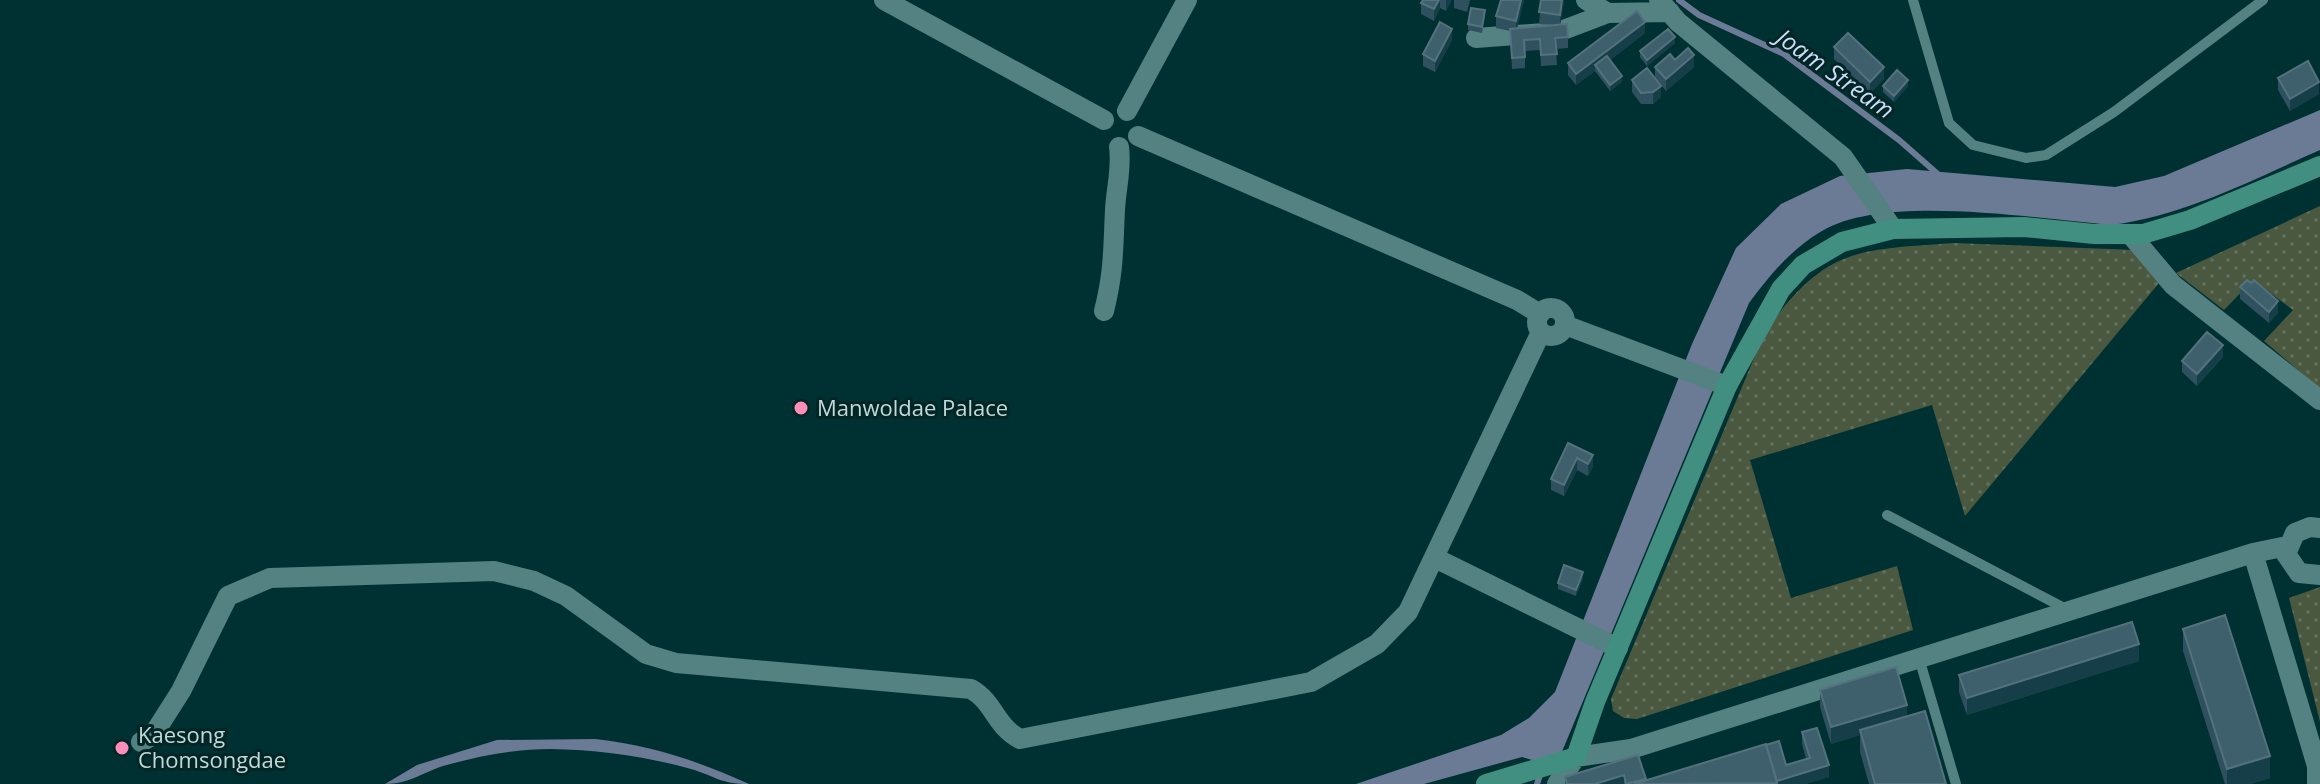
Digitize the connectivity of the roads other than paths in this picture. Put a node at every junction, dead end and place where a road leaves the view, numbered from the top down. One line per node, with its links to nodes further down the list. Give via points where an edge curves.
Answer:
1 (884, 0): 10 (street)
2 (1187, 0): 9 (street)
3 (1586, 0): 7 (street)
4 (1913, 0): 5 (lane, via 1949,123 1973,145 2026,158 2046,155 2114,112)
5 (2263, 0)
6 (1664, 6): 7 (street); 14 (street, via 1852,169)
7 (1608, 13): 8 (street, via 1558,32)
8 (1476, 38)
9 (1127, 111): 10 (street, via 1112,111); 11 (street, via 1140,124)
10 (1104, 120): 12 (street, via 1102,132)
11 (1138, 136): 12 (street); 17 (street, via 1502,293)
12 (1119, 147): 16 (street, via 1116,260)
13 (2320, 166): 15 (street, via 2190,220)
14 (1887, 222): 15 (street); 18 (street, via 1803,265 1781,289)
15 (2130, 234): 19 (street, via 2173,285)
16 (1104, 311)
17 (1540, 323): 18 (street, via 1544,310 1557,309 1565,325); 24 (street)
18 (1720, 383): 27 (street)
19 (2320, 400)
20 (1887, 515): 26 (lane)
21 (2320, 528): 22 (street, via 2302,529)
22 (2287, 546): 23 (street); 25 (street, via 2293,568 2306,576)
23 (2253, 553): 26 (street); 33 (street, via 2317,766)
24 (1435, 558): 27 (street); 29 (street, via 1408,612 1377,644 1311,682 1020,739 1005,731 990,705 971,689 676,663 646,654 566,596 494,571 270,578 228,596 167,715)
25 (2320, 575)
26 (2070, 611): 28 (street)
27 (1613, 644): 30 (street)
28 (1919, 658): 30 (street); 32 (lane)
29 (141, 742)
30 (1564, 768): 31 (street, via 1538,768)
31 (1486, 784)
32 (1956, 784)
33 (2317, 784)

